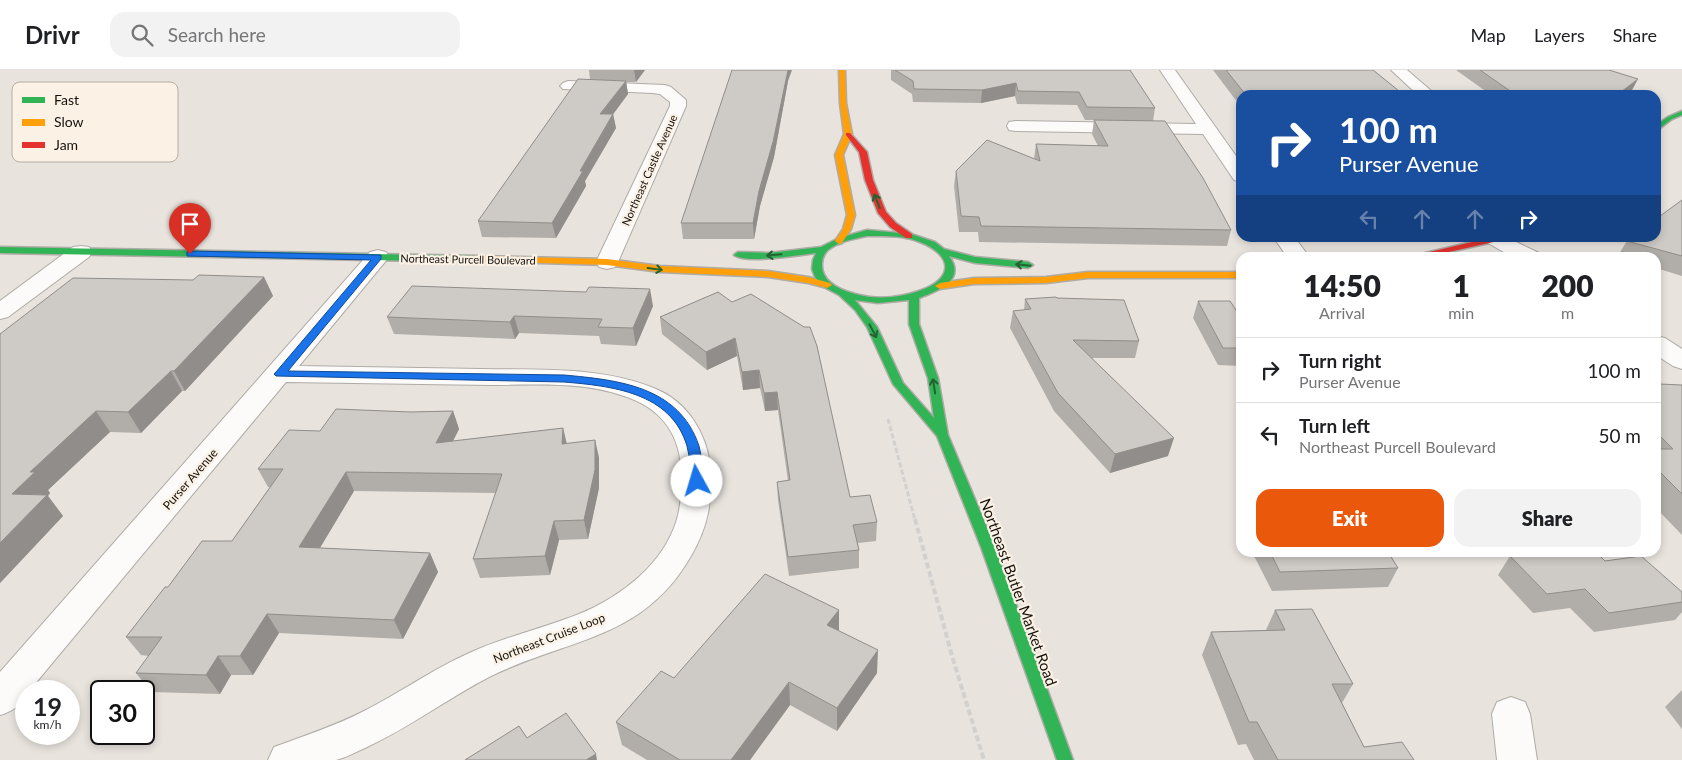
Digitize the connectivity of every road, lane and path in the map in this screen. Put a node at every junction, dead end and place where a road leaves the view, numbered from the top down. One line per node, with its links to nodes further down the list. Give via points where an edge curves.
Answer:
1 (842, 70): 10 (main road)
2 (1167, 70): 9 (street)
3 (1398, 70): 5 (street)
4 (568, 86): 25 (street, Northeast Castle Avenue, via 652,88 664,90 678,100)
5 (1422, 90)
6 (1682, 113): 7 (main road)
7 (1661, 125)
8 (1015, 126): 9 (street)
9 (1208, 129): 11 (street)
10 (848, 134): 12 (main road, one-way to 10, via 882,213 869,180 863,152); 13 (main road, via 839,155 851,215)
11 (1236, 169)
12 (909, 236): 13 (main road, via 867,233); 18 (main road)
13 (839, 241): 17 (main road)
14 (1479, 242): 20 (main road)
15 (1504, 242): 21 (street)
16 (0, 250): 19 (main road, Northeast Purcell Boulevard)
17 (822, 250): 22 (main road, one-way to 22, via 769,256); 30 (main road, via 815,264 818,275)
18 (941, 250): 26 (main road, one-way to 18, via 975,260); 31 (main road, via 950,268 948,278)
19 (81, 252): 24 (main road, Northeast Purcell Boulevard); 34 (street)
20 (1435, 252)
21 (1521, 252)
22 (730, 255)
23 (654, 256): 25 (main road, Northeast Purcell Boulevard)
24 (378, 257): 25 (main road, Northeast Purcell Boulevard); 37 (street, Purser Avenue)
25 (607, 262): 30 (main road, Northeast Purcell Boulevard, one-way to 30, via 667,270 806,278)
26 (1036, 266)
27 (1054, 268): 29 (main road)
28 (1236, 274): 29 (main road)
29 (1088, 275): 31 (main road)
30 (827, 285): 32 (main road, Northeast Purcell Boulevard)
31 (940, 286): 33 (main road)
32 (843, 294): 33 (main road, via 884,301); 39 (main road, Northeast Butler Market Road, one-way to 39, via 872,327 898,384)
33 (914, 298): 39 (main road, Northeast Butler Market Road, one-way to 33, via 933,378 914,324)
34 (0, 312)
35 (1661, 347): 36 (street)
36 (1682, 361)
37 (280, 374): 40 (street, Purser Avenue); 42 (street, Northeast Cruise Loop, via 564,378 636,390 661,402 681,420 693,447 697,481 693,517 679,552 656,583 628,605 592,624 478,665 341,741)
38 (885, 410): 43 (path)
39 (942, 434): 44 (main road, Northeast Butler Market Road, via 988,547)
40 (0, 699)
41 (1511, 714): 45 (street)
42 (288, 760)
43 (984, 760)
44 (1065, 760)
45 (1517, 760)

